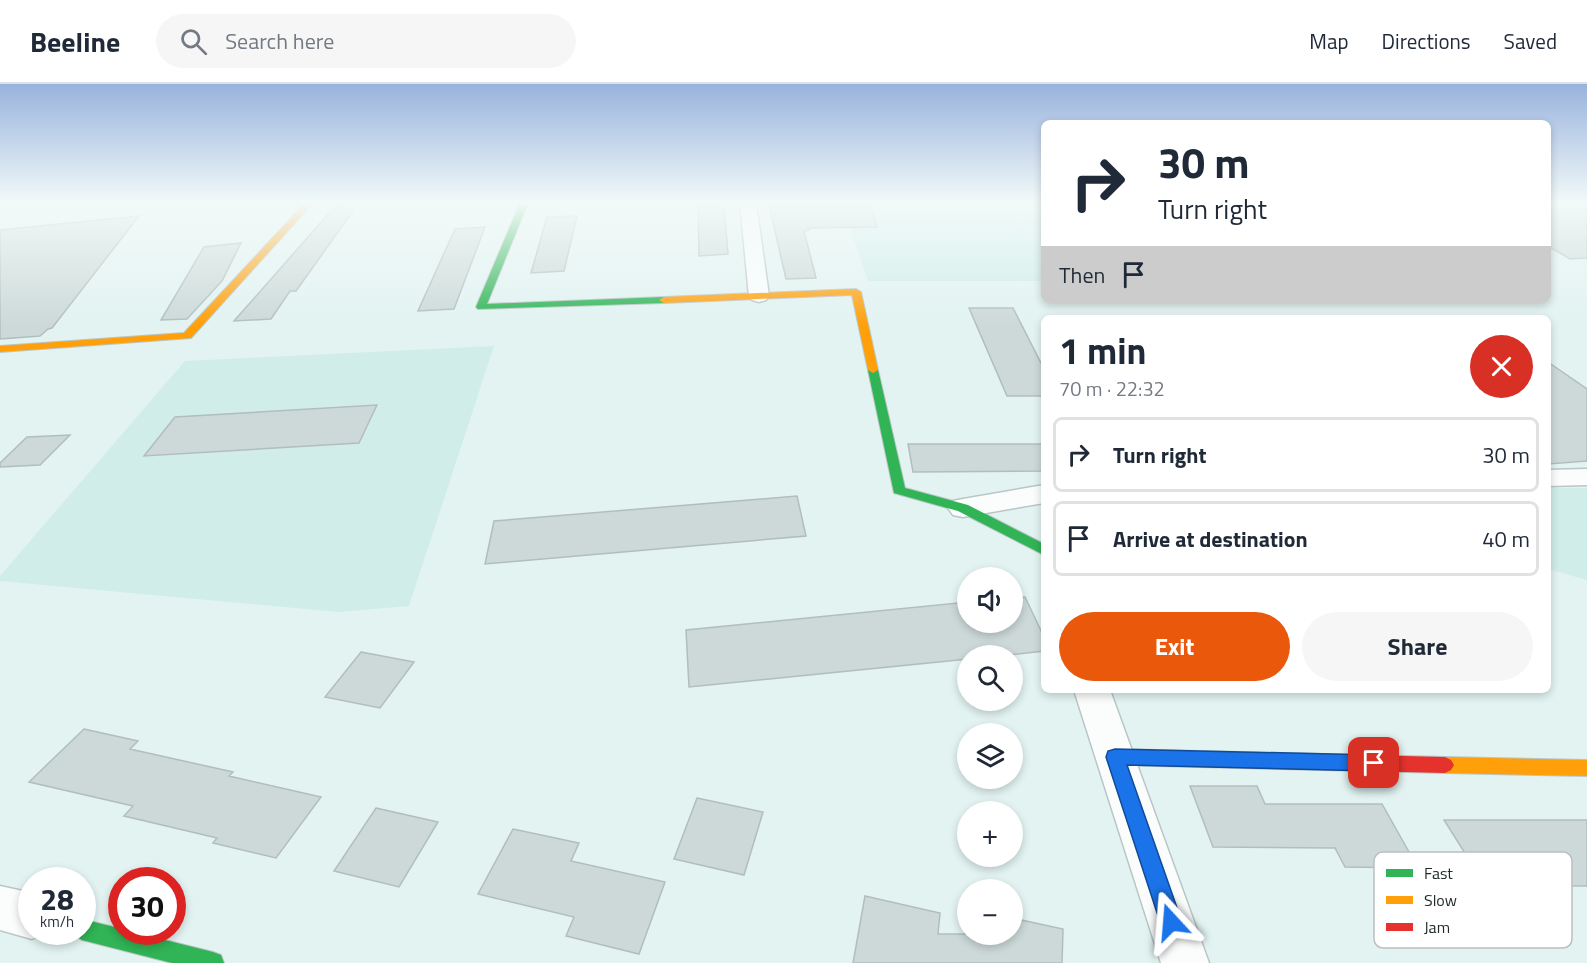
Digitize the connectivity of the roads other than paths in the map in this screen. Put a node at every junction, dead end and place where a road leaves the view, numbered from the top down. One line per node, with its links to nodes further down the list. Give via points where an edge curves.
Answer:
1 (271, 244): 5 (street, via 187,336)
2 (507, 244): 4 (street, via 481,307)
3 (753, 244): 4 (street)
4 (759, 296): 9 (street, via 856,292 899,490)
5 (0, 349)
6 (1587, 477): 7 (street)
7 (1551, 478)
8 (1041, 495): 9 (street)
9 (963, 508): 10 (street)
10 (1041, 548)
11 (1093, 693): 12 (street)
12 (1115, 757): 13 (street); 18 (street)
13 (1587, 768)
14 (0, 908): 15 (street)
15 (18, 912)
16 (96, 933): 17 (street)
17 (213, 963)
18 (1185, 963)

